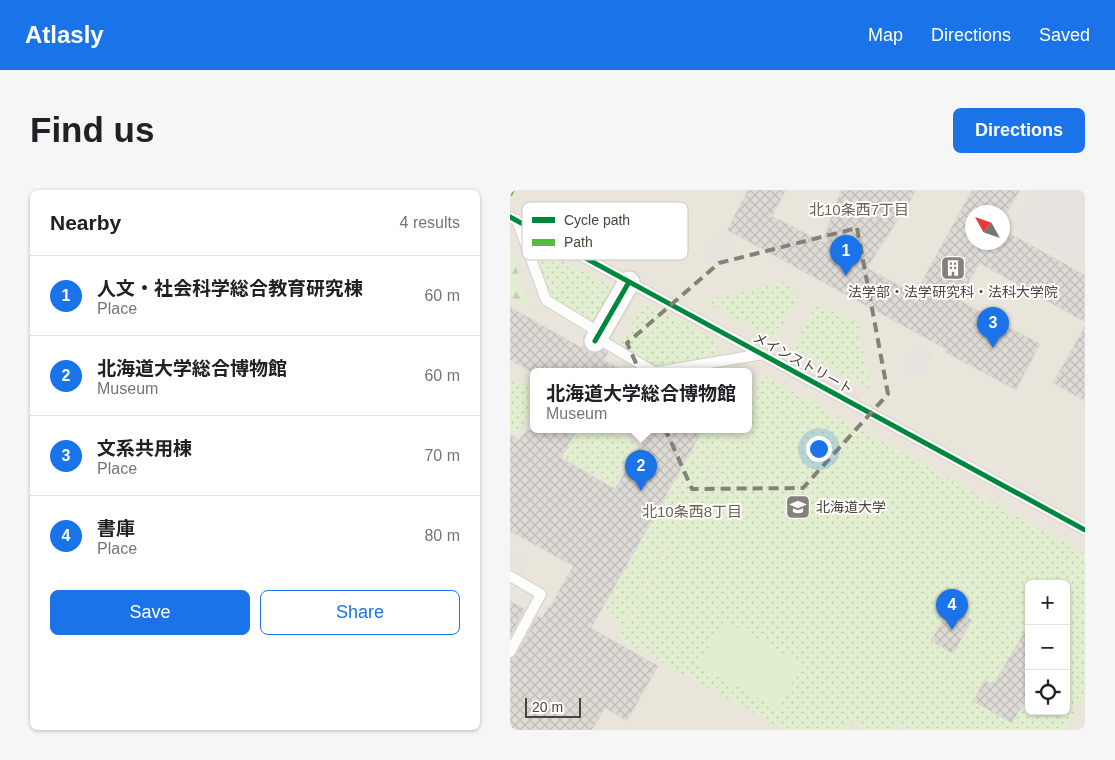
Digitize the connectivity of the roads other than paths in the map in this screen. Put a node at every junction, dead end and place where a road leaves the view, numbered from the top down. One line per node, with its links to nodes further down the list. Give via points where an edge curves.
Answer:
1 (513, 218): 2 (lane)
2 (522, 240)
3 (530, 260): 6 (lane, via 546,300)
4 (590, 260): 5 (lane, メインストリート)
5 (630, 282): 6 (street); 7 (lane, メインストリート)
6 (597, 337): 8 (lane)
7 (763, 354): 9 (lane); 10 (lane, メインストリート)
8 (649, 368)
9 (680, 368)
10 (1085, 530)
11 (510, 576): 12 (lane, via 541,594)
12 (510, 652)

